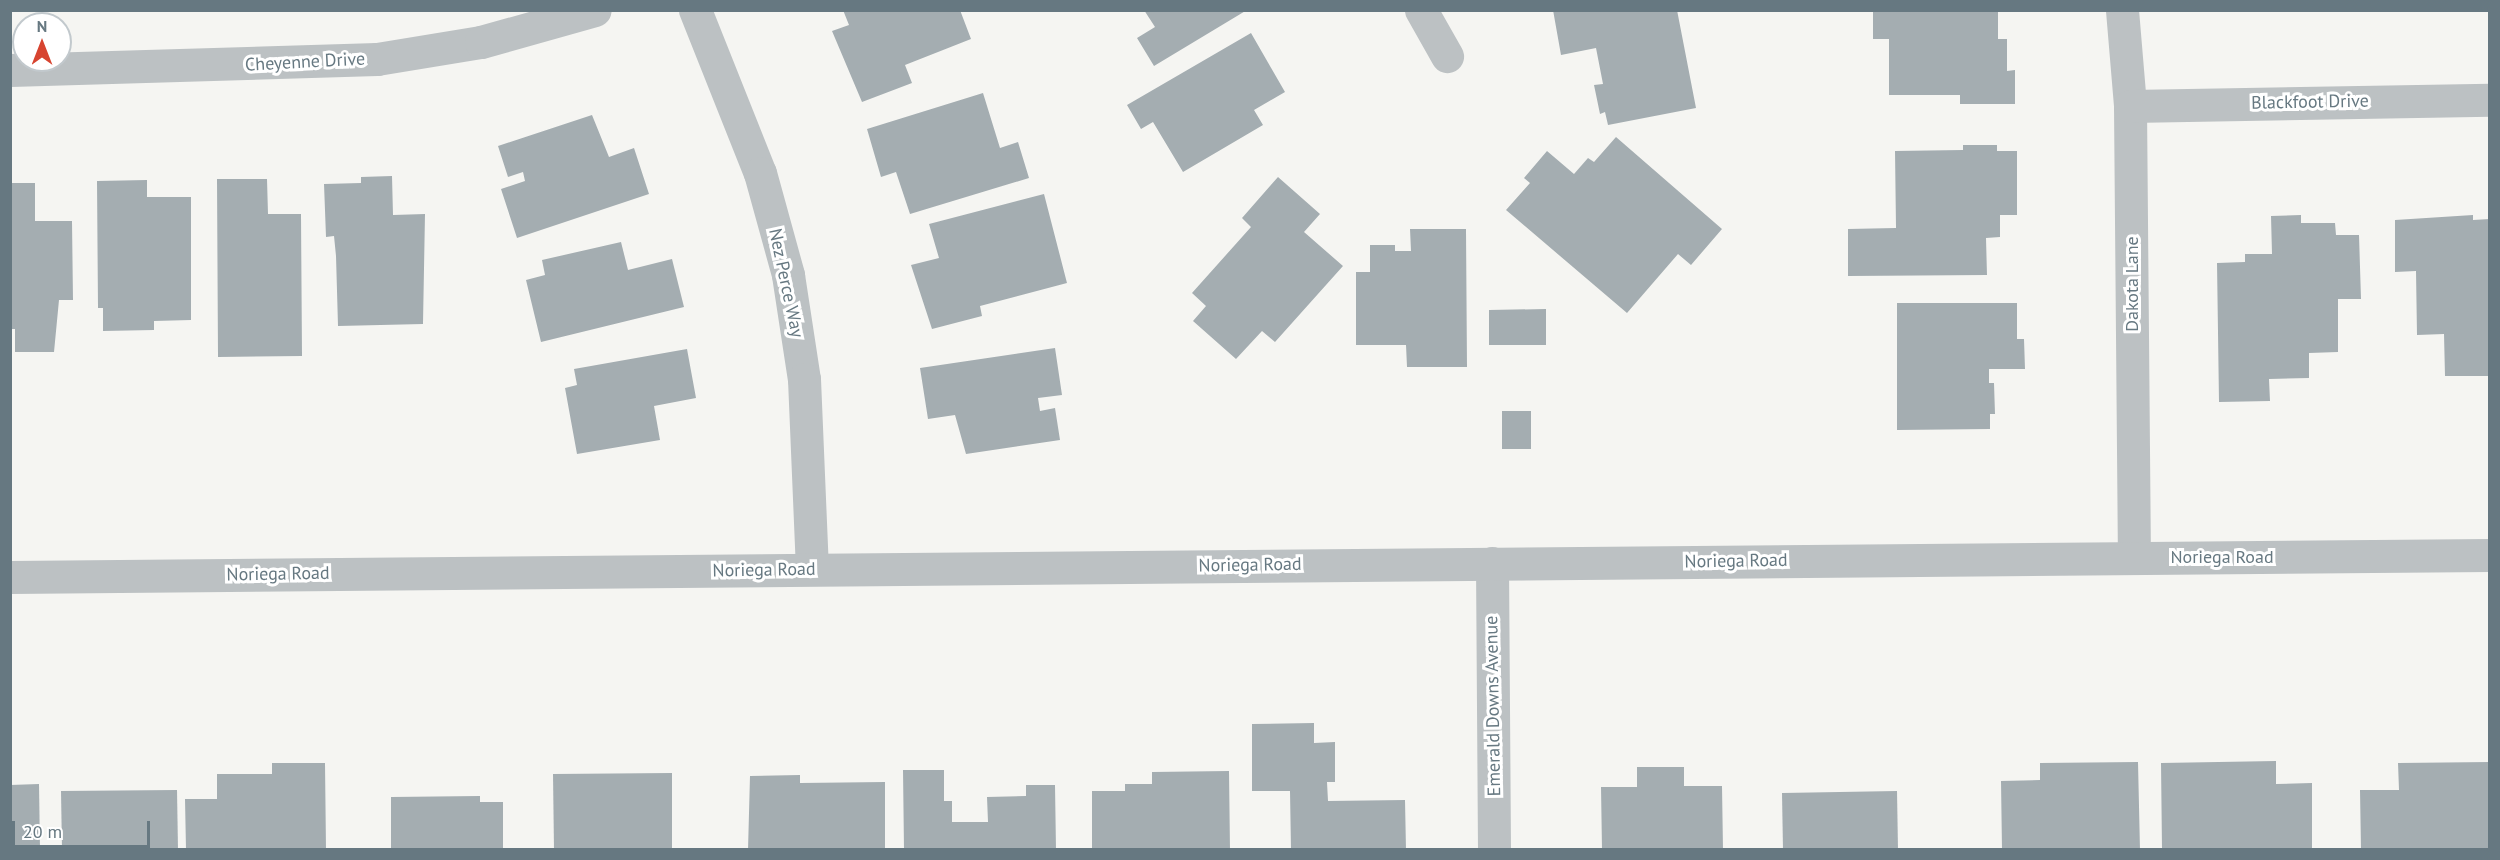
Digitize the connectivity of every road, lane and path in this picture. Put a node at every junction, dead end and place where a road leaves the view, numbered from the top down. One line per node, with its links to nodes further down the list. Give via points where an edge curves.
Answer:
1 (594, 10): 6 (street, Cheyenne Drive, via 481,42 376,59)
2 (695, 10): 12 (street, Nez Perce Way, via 760,173 788,275 804,379)
3 (1421, 10): 5 (street)
4 (2122, 10): 8 (street, Dakota Lane)
5 (1447, 56)
6 (10, 70)
7 (2490, 100): 8 (street, Blackfoot Drive)
8 (2130, 106): 10 (street, Dakota Lane)
9 (2490, 555): 10 (street, Noriega Road)
10 (2134, 557): 11 (street, Noriega Road)
11 (1492, 563): 12 (street, Noriega Road); 14 (street, Emerald Downs Avenue)
12 (812, 569): 13 (street, Noriega Road)
13 (10, 577)
14 (1494, 849)

